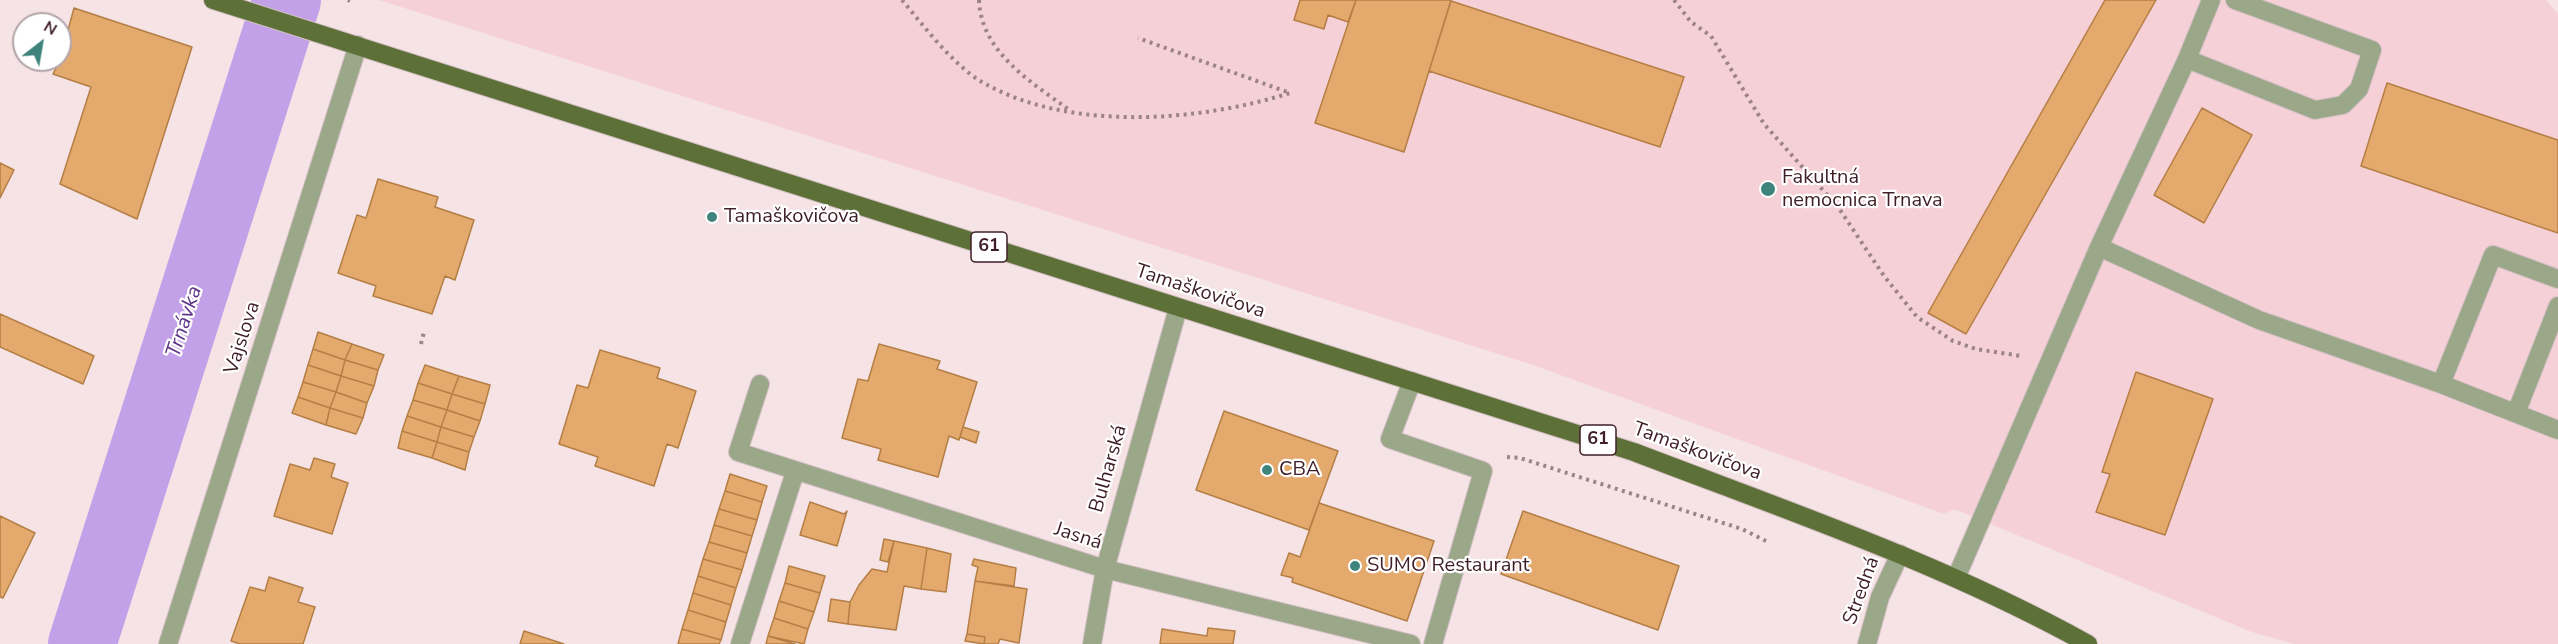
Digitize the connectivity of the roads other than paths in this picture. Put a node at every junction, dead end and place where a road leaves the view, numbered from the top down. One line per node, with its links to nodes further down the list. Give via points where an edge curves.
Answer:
1 (214, 0): 4 (main road, Tamaškovičova / 61)
2 (2211, 0): 5 (street)
3 (2235, 0): 5 (street, via 2372,50 2359,89 2343,105 2315,110)
4 (358, 45): 9 (main road, Tamaškovičova / 61); 19 (street, Vajslova)
5 (2187, 59): 6 (street)
6 (2099, 247): 12 (street, via 2259,320); 18 (street)
7 (2558, 279): 12 (street, via 2493,255)
8 (2558, 306): 13 (street)
9 (1178, 308): 10 (main road, Tamaškovičova / 61); 17 (street, Bulharská)
10 (1412, 381): 16 (main road, Tamaškovičova / 61, via 1634,452); 23 (street, via 1390,439 1483,471)
11 (760, 384): 15 (street, Jasná, via 738,452)
12 (2441, 384): 13 (street)
13 (2516, 413): 14 (street)
14 (2558, 430)
15 (795, 472): 17 (street, Jasná); 20 (street)
16 (1900, 554): 18 (main road, Tamaškovičova / 61); 24 (street, Stredná, via 1880,597)
17 (1105, 569): 21 (street, Bulharská); 22 (street, Jasná)
18 (1956, 578): 25 (main road, Tamaškovičova / 61)
19 (168, 644)
20 (740, 644)
21 (1092, 644)
22 (1411, 644)
23 (1433, 644)
24 (1867, 644)
25 (2088, 644)

